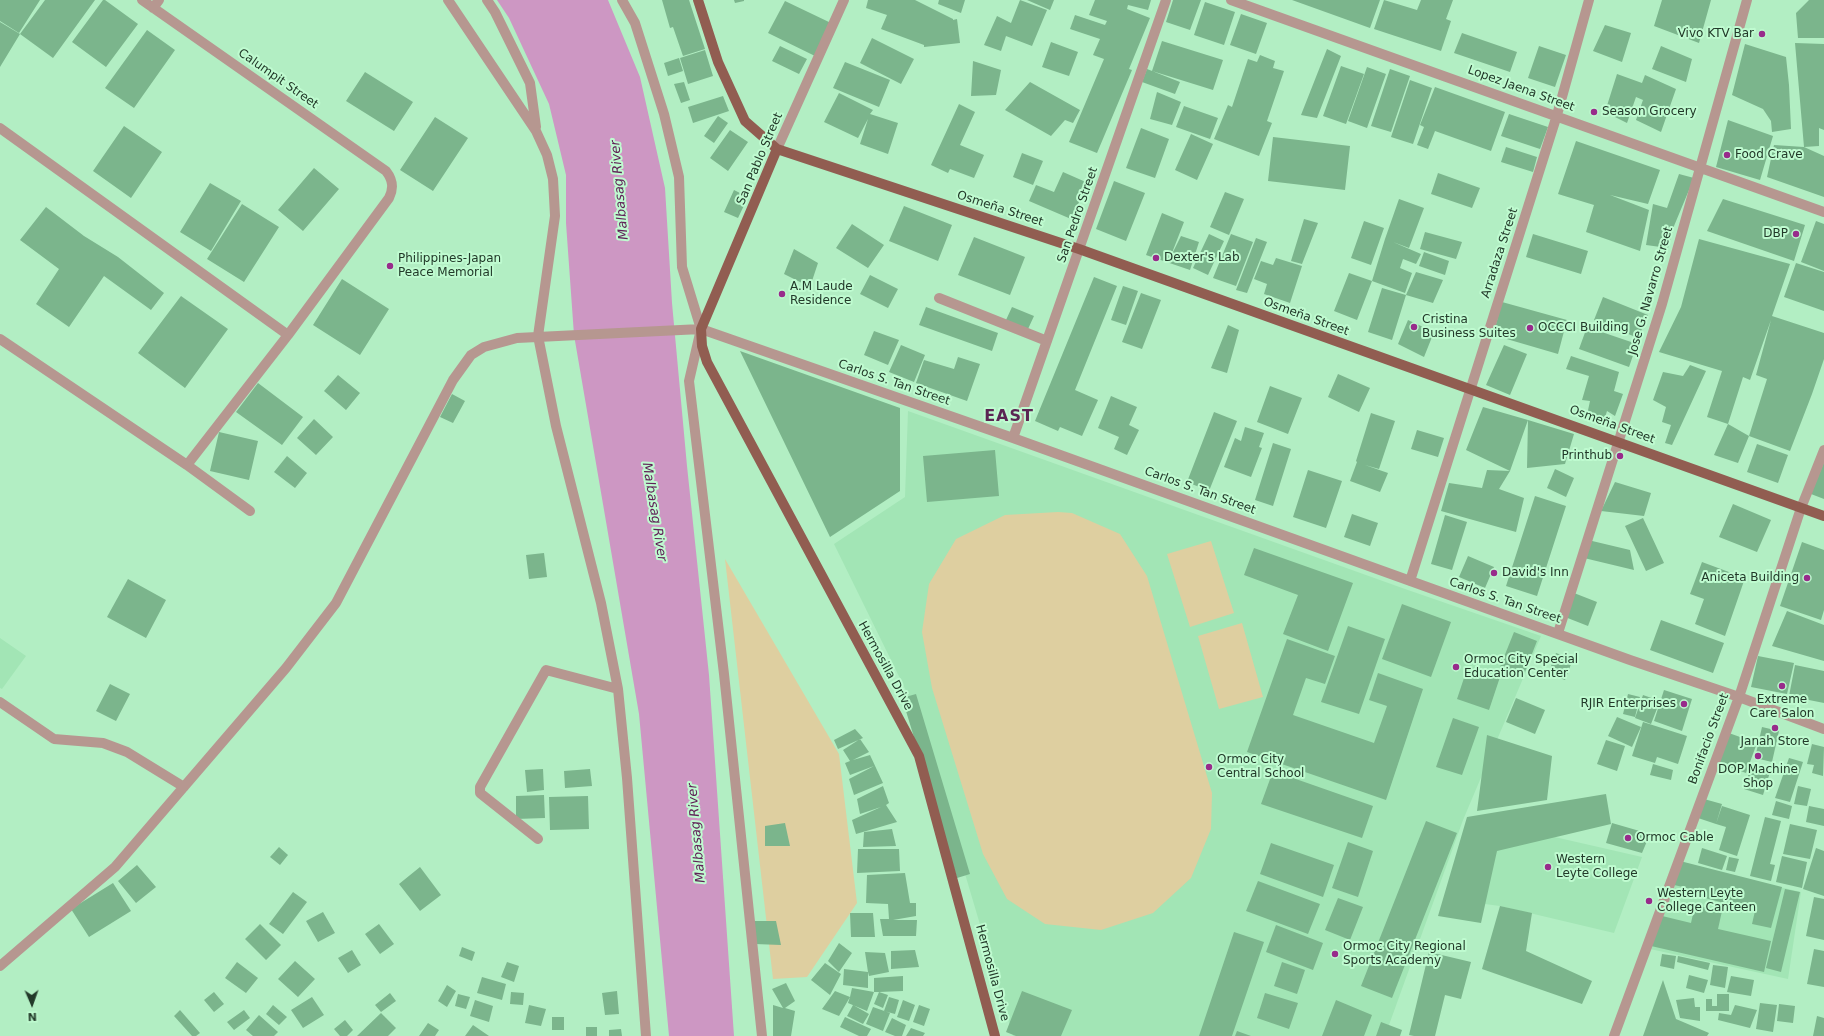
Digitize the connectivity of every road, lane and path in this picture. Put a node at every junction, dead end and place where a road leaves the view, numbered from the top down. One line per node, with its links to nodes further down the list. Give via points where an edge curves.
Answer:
1 (142, 0): 11 (street, Calumpit Street)
2 (448, 0): 14 (street)
3 (487, 0): 14 (street, via 530,83)
4 (622, 0): 20 (street, via 635,23 664,114 679,177 682,267)
5 (698, 0): 15 (main road, via 718,62 745,121)
6 (844, 0): 15 (street, San Pablo Street)
7 (1166, 0): 18 (street, San Pedro Street)
8 (1231, 0): 12 (street, Lopez Jaena Street)
9 (1589, 0): 12 (street, Arradaza Street)
10 (1747, 0): 16 (street, Jose G. Navarro Street)
11 (156, 4): 21 (street, Calumpit Street, via 386,170 393,184 389,198)
12 (1557, 115): 16 (street, Lopez Jaena Street); 25 (street, Arradaza Street)
13 (0, 128): 21 (street)
14 (536, 130): 22 (street, via 547,155 553,179 555,216)
15 (777, 150): 18 (main road, Osmeña Street); 20 (main road, San Pablo Street)
16 (1700, 168): 17 (street, Lopez Jaena Street); 27 (street, Jose G. Navarro Street, via 1662,304)
17 (1824, 212)
18 (1079, 249): 24 (street, San Pedro Street); 25 (main road, Osmeña Street)
19 (939, 298): 24 (street)
20 (701, 329): 22 (street, Carlos S. Tan Street); 26 (street, Carlos S. Tan Street); 43 (street, via 689,381 725,682); 44 (main road, Hermosilla Drive, via 702,346 707,362 919,756)
21 (288, 335): 29 (street)
22 (538, 336): 35 (street, via 556,426 601,603); 39 (street, Carlos S. Tan Street, via 517,338 484,347 471,355 462,366 336,603 286,668)
23 (0, 338): 29 (street)
24 (1047, 341): 26 (street, San Pedro Street)
25 (1471, 389): 27 (main road, Osmeña Street); 33 (street, Arradaza Street)
26 (1013, 438): 33 (street, Carlos S. Tan Street)
27 (1619, 442): 30 (main road, Osmeña Street); 34 (street, Jose G. Navarro Street)
28 (1824, 450): 30 (street, Bonifacio Street)
29 (187, 465): 31 (street)
30 (1801, 508): 32 (main road, Osmeña Street); 36 (street, Bonifacio Street)
31 (250, 510)
32 (1824, 516)
33 (1410, 581): 34 (street, Carlos S. Tan Street)
34 (1558, 633): 36 (street, Carlos S. Tan Street)
35 (618, 689): 40 (street, via 546,670 480,787 480,793); 42 (street, via 628,778)
36 (1739, 697): 38 (street, Carlos S. Tan Street); 45 (street, Bonifacio Street)
37 (0, 702): 39 (street, via 54,739 103,744 126,752)
38 (1824, 729)
39 (184, 787): 41 (street, Carlos S. Tan Street, via 115,867)
40 (538, 839)
41 (0, 966)
42 (646, 1036)
43 (762, 1036)
44 (995, 1036)
45 (1614, 1036)

